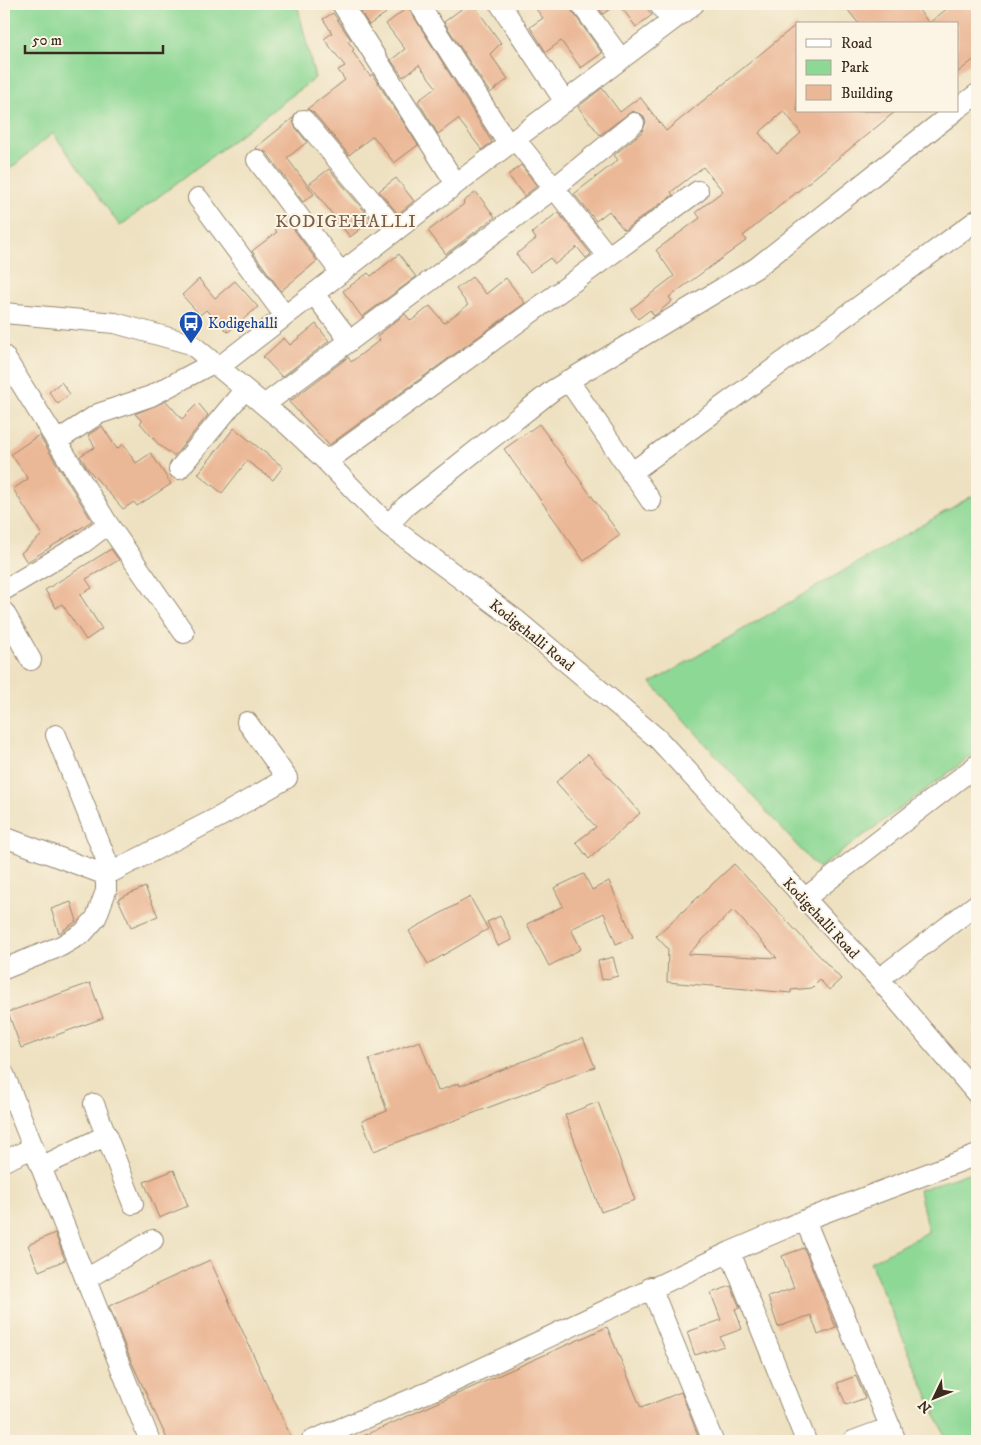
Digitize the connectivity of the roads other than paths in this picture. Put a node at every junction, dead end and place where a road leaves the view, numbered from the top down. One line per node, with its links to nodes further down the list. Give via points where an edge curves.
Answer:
1 (342, 4): 17 (street)
2 (419, 4): 15 (street)
3 (500, 4): 10 (street)
4 (581, 4): 8 (street)
5 (659, 4): 7 (street)
6 (694, 4): 7 (street)
7 (671, 21): 8 (street)
8 (621, 59): 10 (street)
9 (977, 94): 11 (street)
10 (565, 102): 15 (street)
11 (958, 108)
12 (953, 112): 31 (street, via 756,268)
13 (304, 120): 22 (street)
14 (634, 123): 18 (street)
15 (512, 142): 17 (street); 18 (street)
16 (257, 160): 24 (street)
17 (456, 184): 22 (street)
18 (553, 189): 23 (street); 28 (street)
19 (698, 191): 23 (street)
20 (198, 198): 27 (street)
21 (977, 220): 37 (street)
22 (396, 230): 24 (street)
23 (608, 256): 35 (street)
24 (341, 273): 25 (street)
25 (314, 294): 27 (street); 28 (street)
26 (4, 313): 30 (street, Kodigehalli Road, via 115,323 191,344)
27 (285, 316): 30 (street)
28 (350, 341): 33 (street)
29 (4, 356): 34 (street)
30 (216, 365): 32 (street, Kodigehalli Road); 34 (street, via 151,396 98,414)
31 (568, 380): 37 (street); 40 (street, via 406,506)
32 (245, 389): 33 (street, Kodigehalli Road); 36 (street)
33 (264, 404): 35 (street, Kodigehalli Road)
34 (58, 441): 39 (street)
35 (326, 460): 40 (street, Kodigehalli Road)
36 (179, 469)
37 (632, 473): 38 (street)
38 (651, 501)
39 (108, 524): 41 (street, via 83,543); 43 (street)
40 (388, 525): 50 (street, Kodigehalli Road, via 515,619 658,739)
41 (4, 590)
42 (4, 612): 44 (street)
43 (184, 633)
44 (31, 660)
45 (247, 722): 49 (street, via 287,778)
46 (56, 735): 49 (street, via 106,859)
47 (977, 765): 50 (street)
48 (4, 837): 49 (street)
49 (106, 875): 52 (street, via 106,891 96,918 83,933 61,946)
50 (804, 899): 53 (street, Kodigehalli Road)
51 (977, 904): 53 (street)
52 (4, 969)
53 (879, 980): 55 (street, Kodigehalli Road)
54 (4, 1074): 58 (street)
55 (977, 1094)
56 (94, 1104): 57 (street)
57 (107, 1135): 61 (street); 62 (street)
58 (33, 1148): 60 (street); 61 (street)
59 (977, 1155): 63 (street)
60 (4, 1161)
61 (41, 1167): 66 (street)
62 (133, 1204)
63 (805, 1220): 65 (street); 68 (street)
64 (153, 1240): 66 (street)
65 (730, 1252): 67 (street); 72 (street)
66 (86, 1279): 70 (street)
67 (651, 1287): 69 (street); 71 (street)
68 (893, 1434): 73 (street)
69 (319, 1440)
70 (150, 1441)
71 (713, 1441)
72 (806, 1441)
73 (853, 1441)

